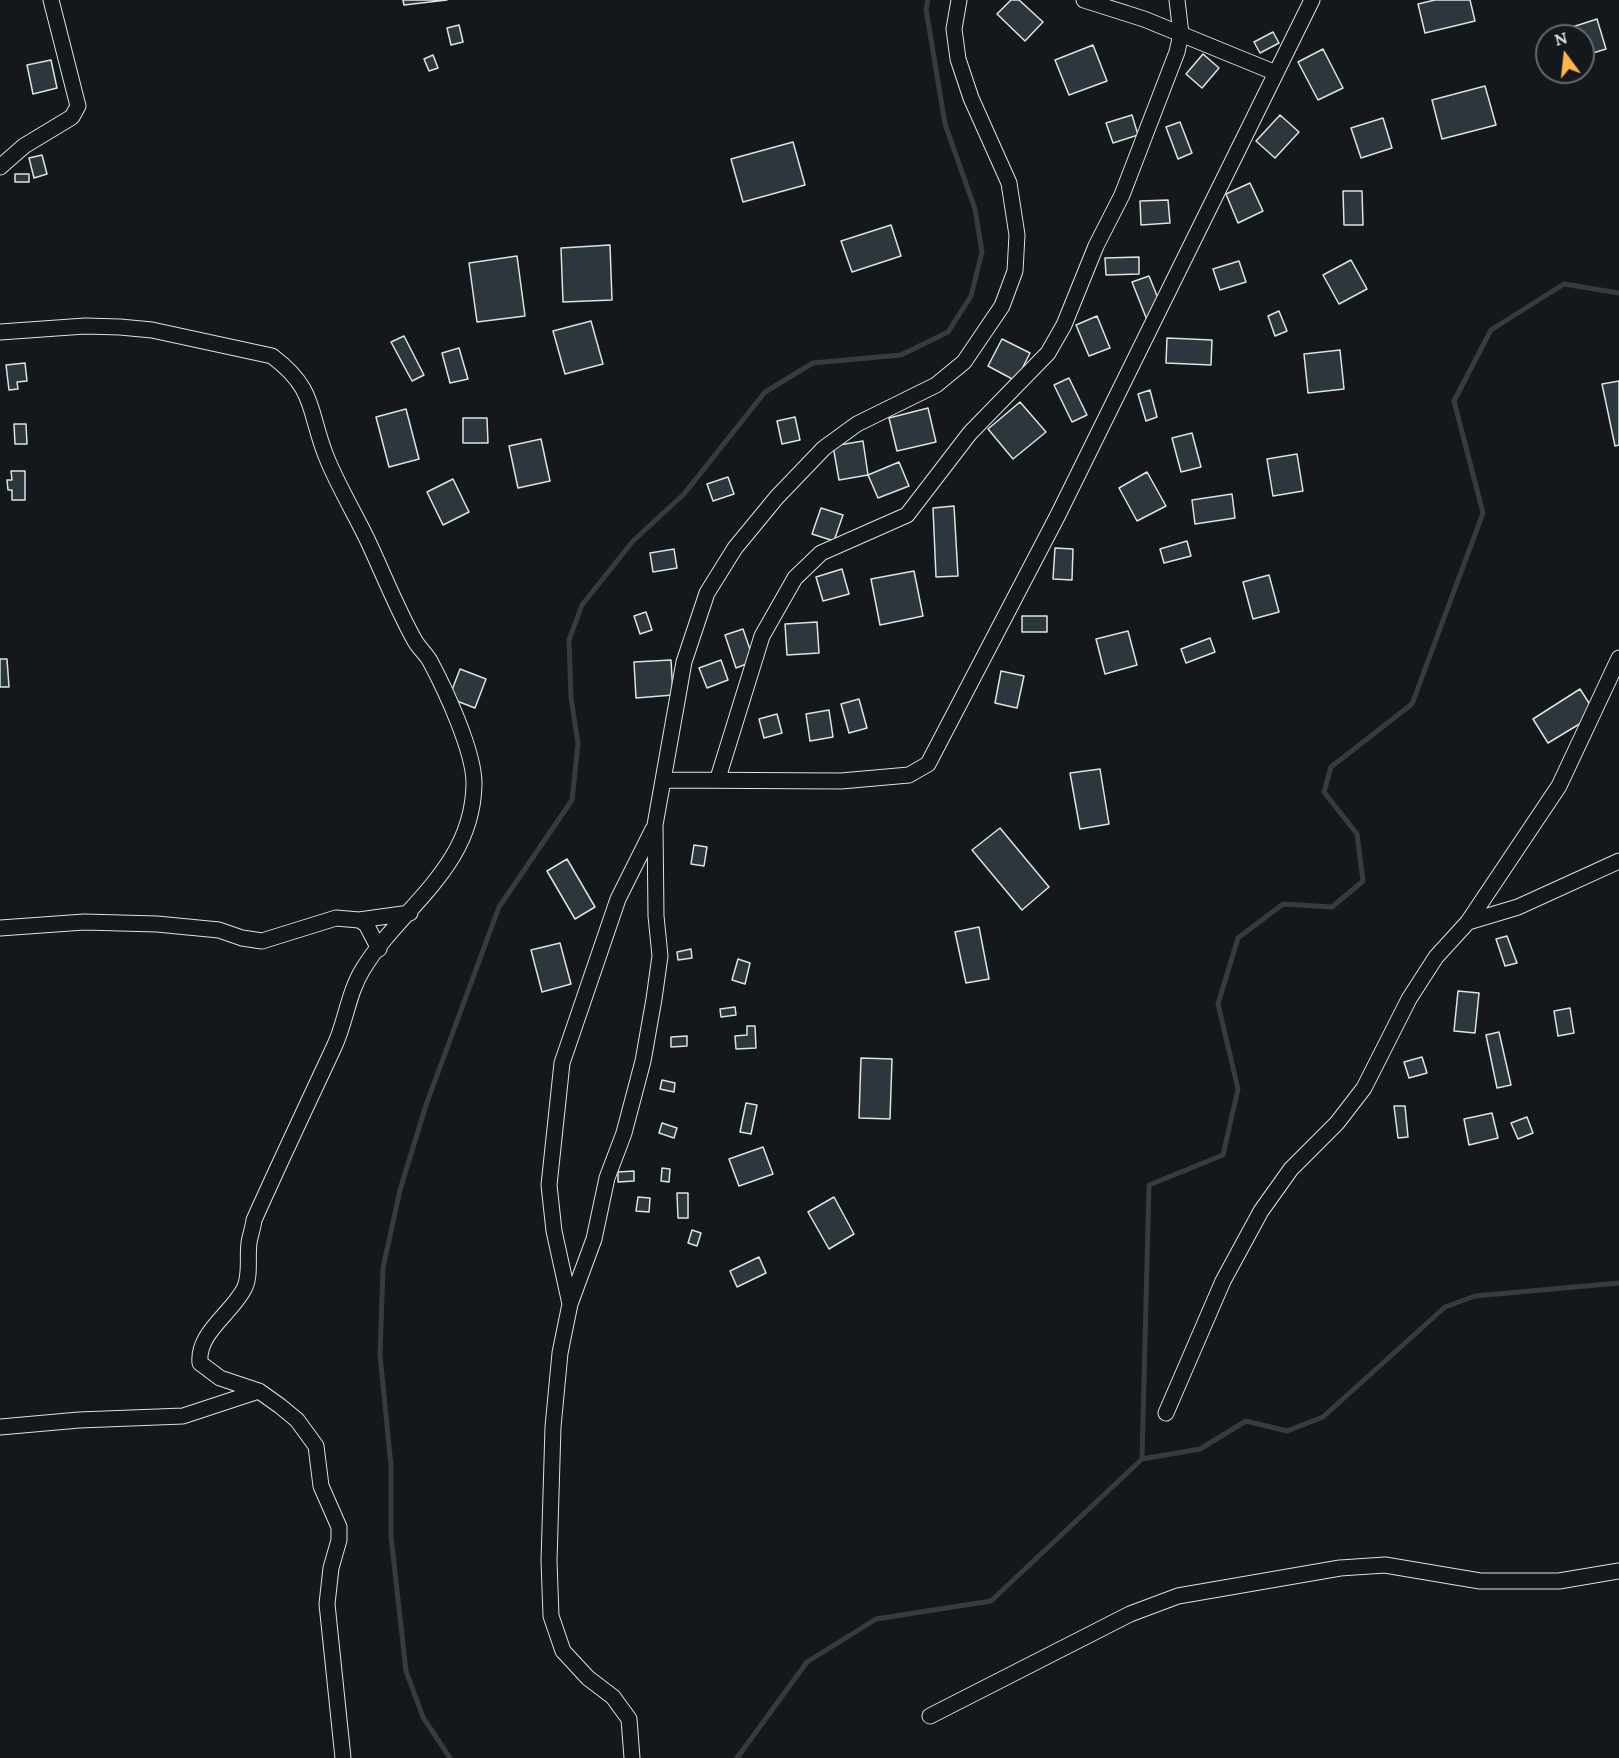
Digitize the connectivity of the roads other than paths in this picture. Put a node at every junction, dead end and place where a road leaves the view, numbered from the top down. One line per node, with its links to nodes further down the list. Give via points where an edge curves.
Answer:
1 (51, 0): 8 (street, via 77,111)
2 (959, 0): 12 (street, via 954,29 958,59 970,98 1009,183 1017,235 1016,271 1002,306 964,362 936,385 857,424 824,448 735,548 707,593 684,662)
3 (1084, 0): 6 (street)
4 (1177, 0): 6 (street)
5 (1312, 0): 7 (street)
6 (1181, 34): 7 (street); 11 (street, via 1122,195 1048,352 970,434 907,515 822,554 795,578 762,636)
7 (1276, 72): 11 (street, via 1058,515 928,764 909,775 841,781)
8 (0, 167)
9 (0, 332): 15 (street, via 86,326 152,330 272,356 297,377 327,458 416,643 429,660 471,759 474,784 460,841 444,870)
10 (1619, 658): 17 (street, via 1559,786)
11 (718, 778): 12 (street)
12 (664, 780): 13 (street)
13 (655, 825): 20 (street, via 660,956 643,1061 624,1133 607,1178 594,1239); 20 (street, via 618,899 562,1063 549,1185 554,1231)
14 (1619, 861): 17 (street, via 1518,907)
15 (410, 913): 16 (street); 19 (street)
16 (360, 920): 18 (street, via 323,920 262,941 219,930 157,924 84,922); 19 (street)
17 (1468, 922): 22 (street, via 1436,957 1409,999 1364,1088 1291,1169 1261,1211 1223,1281)
18 (0, 928)
19 (380, 949): 21 (street, via 363,968 352,990 335,1045 254,1220 246,1286 199,1352 200,1363 210,1372)
20 (570, 1304): 27 (street, via 560,1353 553,1427 551,1616 563,1651 613,1697 629,1719)
21 (260, 1391): 23 (street, via 183,1416); 26 (street, via 297,1420 316,1446 321,1486 339,1527 327,1604)
22 (1166, 1413)
23 (0, 1426)
24 (1619, 1571): 25 (street, via 1559,1581 1480,1581 1385,1565 1340,1568 1178,1596 1130,1614)
25 (930, 1716)
26 (343, 1758)
27 (632, 1758)

